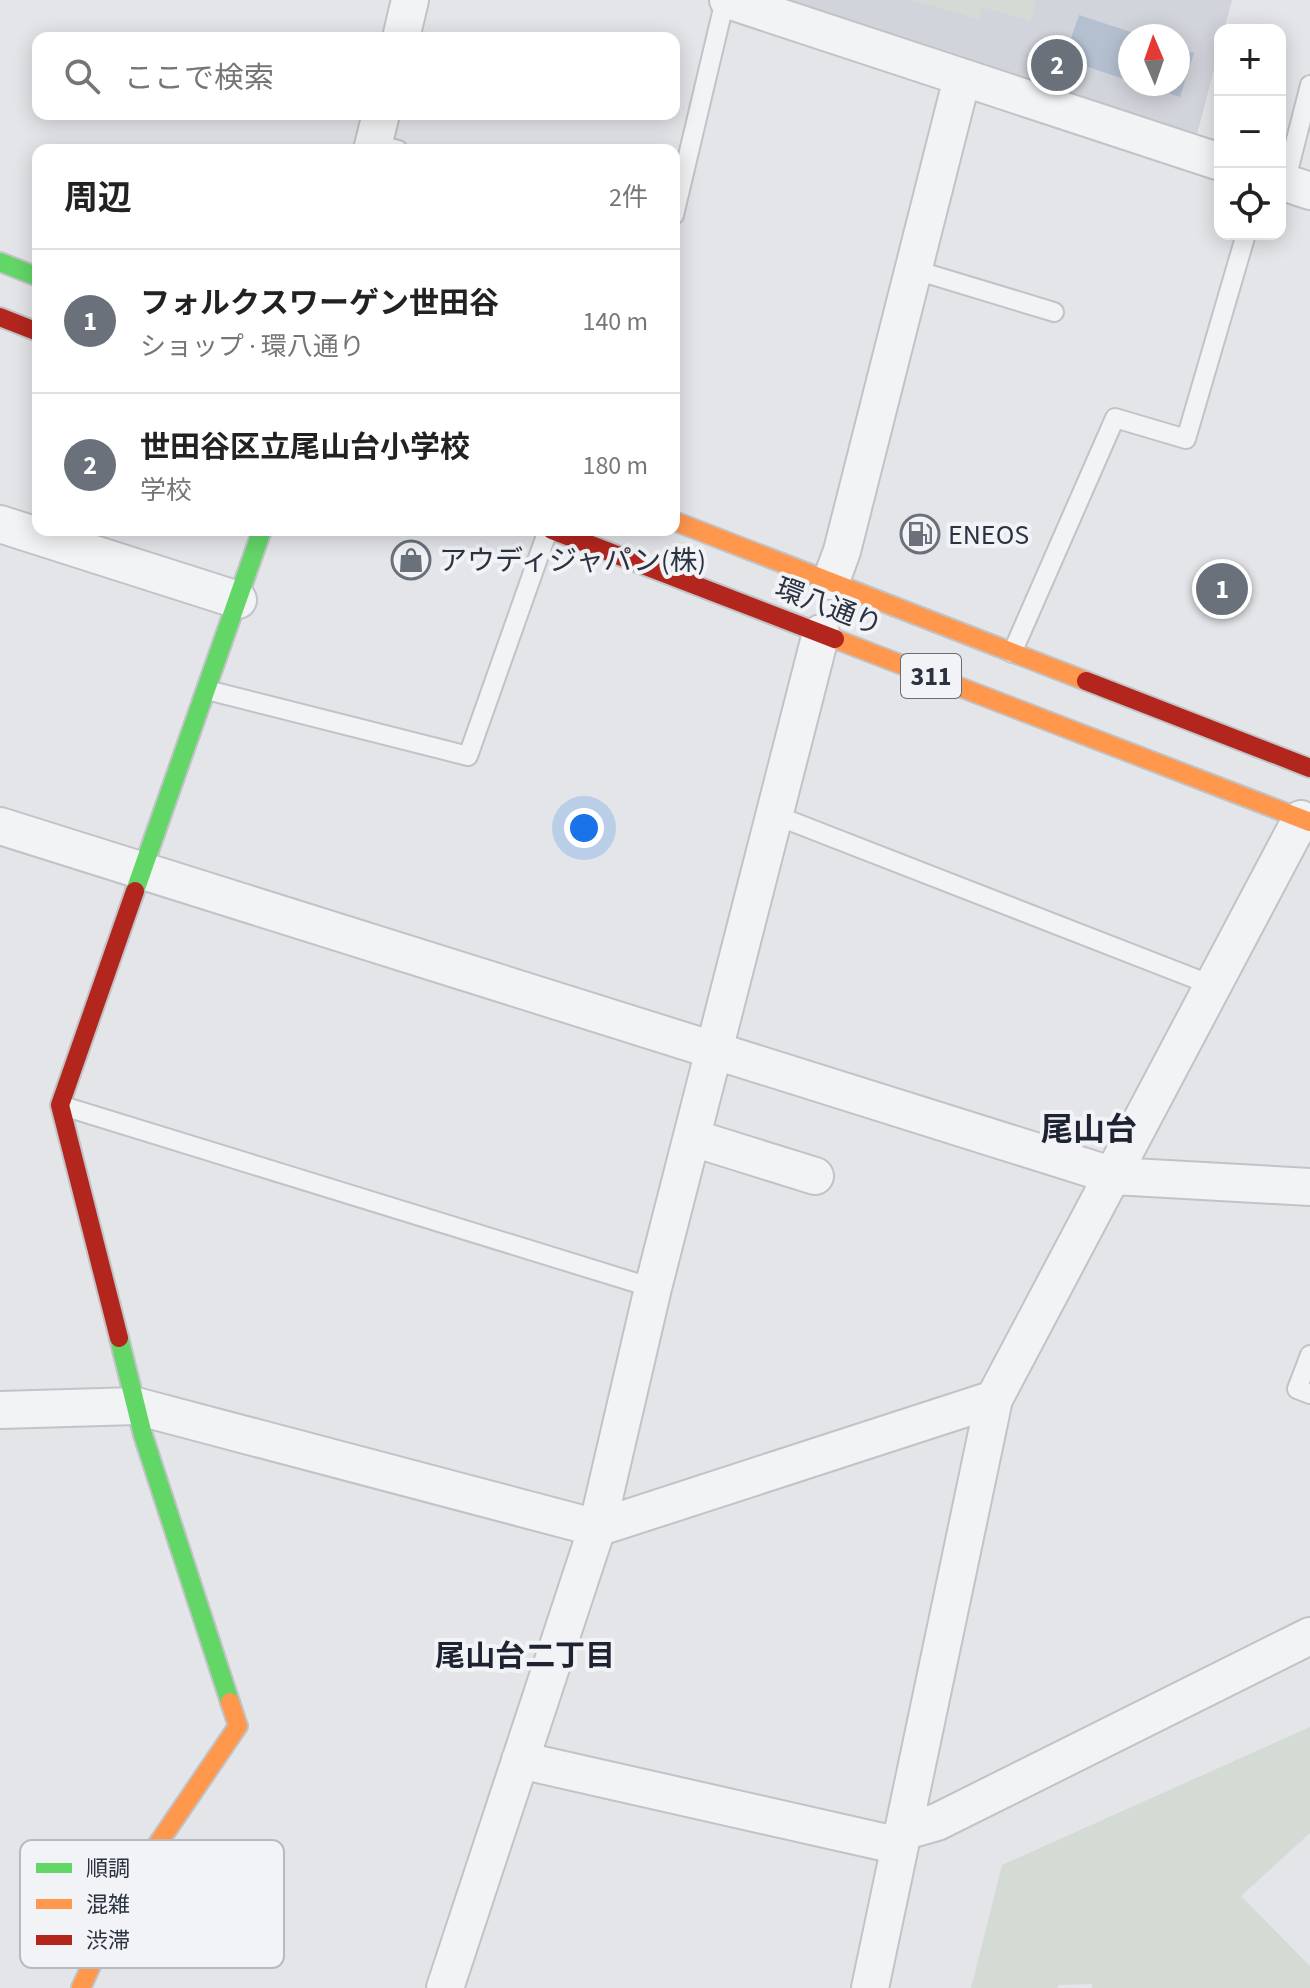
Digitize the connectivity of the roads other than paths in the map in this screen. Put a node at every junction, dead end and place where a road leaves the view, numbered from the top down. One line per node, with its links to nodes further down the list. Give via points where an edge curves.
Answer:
1 (410, 0): 3 (street)
2 (727, 0): 4 (street); 8 (lane)
3 (402, 32)
4 (962, 78): 6 (street); 11 (street)
5 (1310, 85): 7 (lane)
6 (1214, 160)
7 (1292, 185)
8 (680, 191)
9 (1244, 240): 26 (lane, via 1186,439 1115,418)
10 (0, 262): 12 (main road)
11 (912, 269): 13 (lane); 23 (street)
12 (32, 275)
13 (1054, 312)
14 (0, 317): 15 (main road)
15 (32, 330)
16 (680, 523): 23 (main road, 環八通り / 311)
17 (0, 524): 18 (street)
18 (32, 534)
19 (38, 536): 24 (street)
20 (260, 536): 24 (main road)
21 (548, 536): 27 (lane, via 468,756)
22 (566, 536): 25 (main road, 環八通り / 311)
23 (831, 581): 26 (main road, 環八通り / 311)
24 (238, 600): 27 (main road)
25 (821, 633): 29 (street); 30 (main road, 環八通り / 311)
26 (1012, 653): 28 (main road, 環八通り / 311)
27 (207, 690): 32 (main road)
28 (1310, 768)
29 (775, 815): 33 (lane); 34 (street)
30 (1305, 821): 33 (street)
31 (0, 826): 32 (street)
32 (142, 870): 34 (street); 35 (main road)
33 (1214, 986): 38 (street)
34 (716, 1048): 36 (street); 38 (street)
35 (60, 1105): 40 (lane); 44 (main road)
36 (693, 1138): 37 (street); 40 (street)
37 (815, 1176)
38 (1114, 1176): 39 (street); 43 (street)
39 (1310, 1187)
40 (653, 1288): 46 (street)
41 (1310, 1355): 42 (lane, via 1297,1389)
42 (1310, 1394)
43 (994, 1399): 46 (street); 49 (street)
44 (136, 1406): 45 (street); 46 (street); 50 (main road, via 238,1726)
45 (0, 1410)
46 (597, 1528): 48 (street)
47 (1310, 1636): 49 (street)
48 (520, 1760): 49 (street); 53 (street)
49 (901, 1839): 54 (street)
50 (160, 1840)
51 (90, 1968): 52 (main road)
52 (81, 1988)
53 (445, 1988)
54 (870, 1988)

